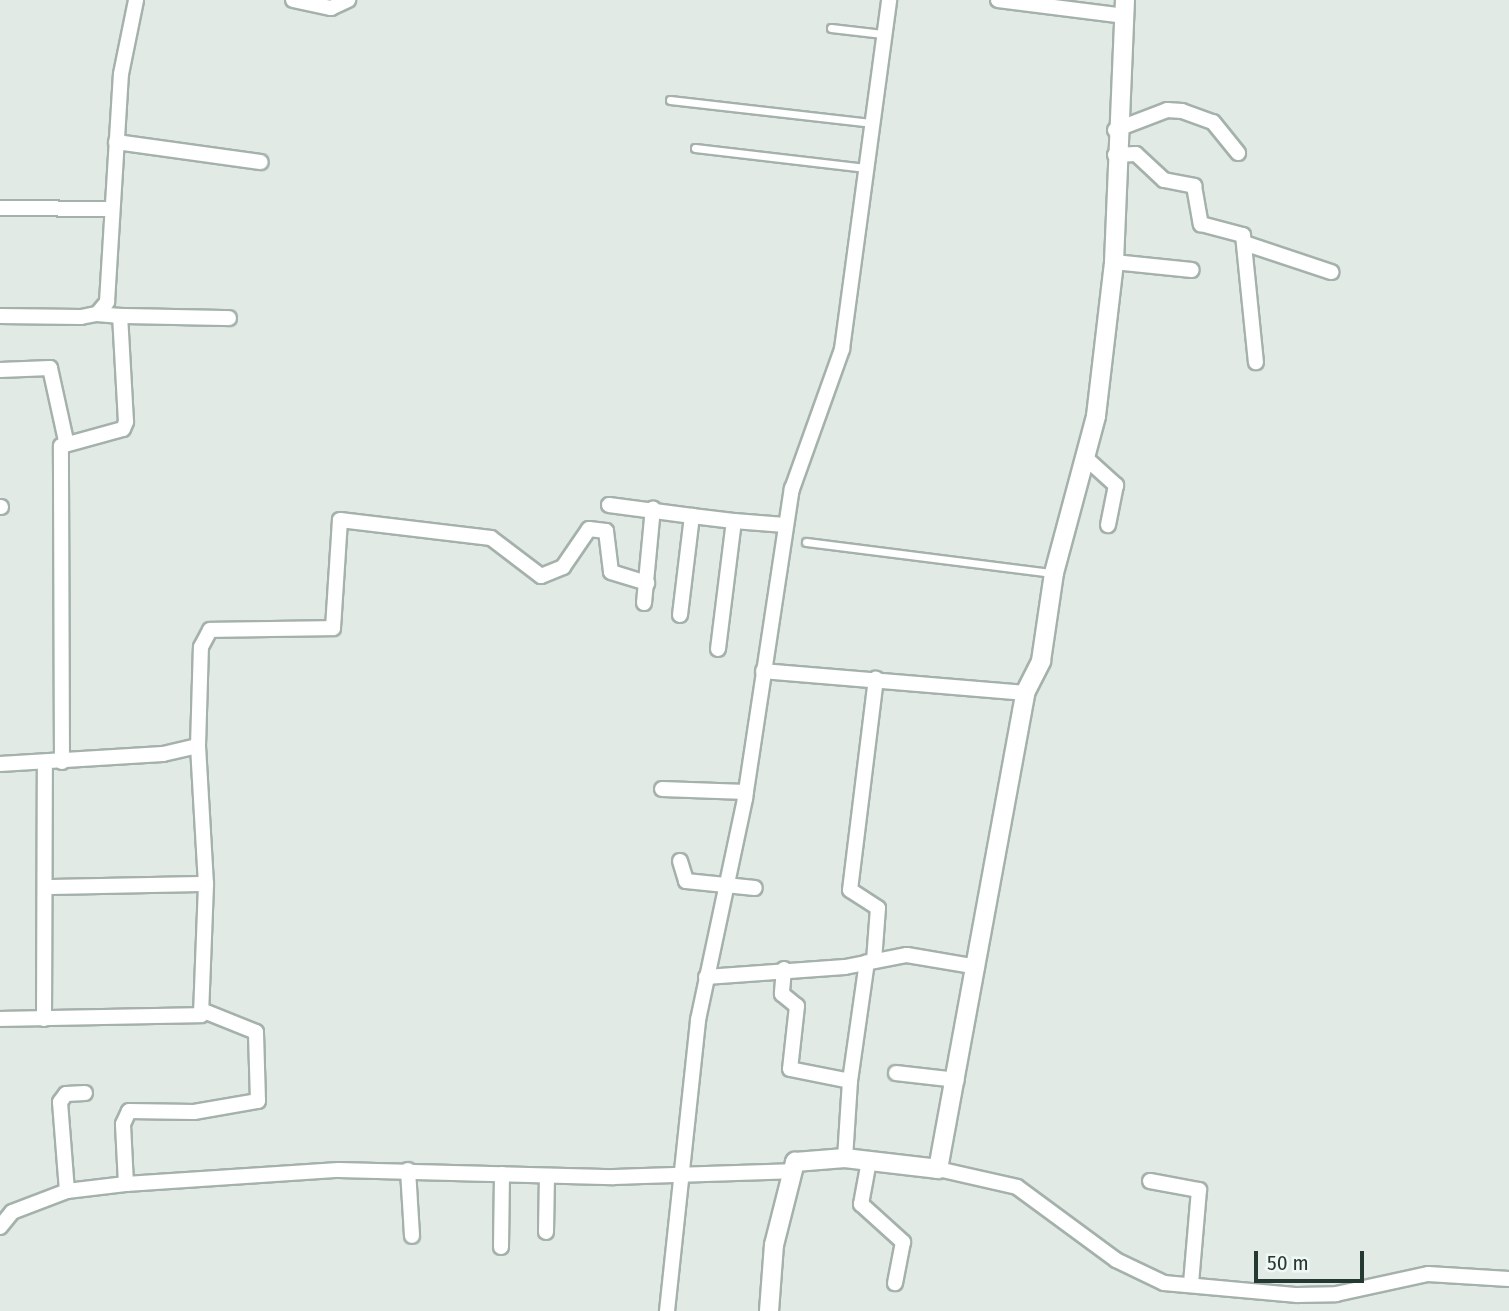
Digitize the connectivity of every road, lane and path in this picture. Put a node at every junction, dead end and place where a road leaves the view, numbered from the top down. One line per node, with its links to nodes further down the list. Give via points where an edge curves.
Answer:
1 (136, 0): 12 (street)
2 (293, 0): 3 (street, via 331,8)
3 (348, 0)
4 (889, 0): 8 (street)
5 (998, 0): 6 (street)
6 (1125, 8): 11 (street)
7 (831, 27): 8 (lane)
8 (883, 34): 10 (street)
9 (670, 100): 10 (lane)
10 (871, 123): 17 (street)
11 (1115, 130): 14 (street, via 1167,110 1182,111 1213,122); 15 (street)
12 (116, 142): 16 (street); 19 (street)
13 (695, 148): 17 (lane)
14 (1238, 153)
15 (1115, 155): 20 (street, via 1136,154 1164,180 1194,186 1201,224 1240,231); 21 (street)
16 (261, 162)
17 (866, 168): 36 (street, via 842,349 822,391)
18 (0, 208): 19 (street)
19 (110, 209): 24 (street, via 107,302)
20 (1247, 244): 23 (street); 28 (street)
21 (1114, 262): 22 (street); 31 (street)
22 (1192, 270)
23 (1331, 272)
24 (97, 314): 25 (street); 26 (street)
25 (0, 316)
26 (121, 316): 27 (street); 30 (street, via 125,426)
27 (229, 318)
28 (1256, 362)
29 (0, 370): 30 (street, via 50,368)
30 (66, 441): 48 (street, via 56,508)
31 (1088, 460): 37 (street, via 1116,485); 39 (street)
32 (609, 505): 33 (street)
33 (653, 508): 34 (street); 40 (street)
34 (692, 516): 35 (street); 42 (street)
35 (734, 521): 36 (street); 43 (street)
36 (785, 525): 44 (street)
37 (1108, 526)
38 (806, 542): 39 (lane)
39 (1054, 573): 46 (street, via 1041,661)
40 (647, 583): 41 (street); 47 (street, via 611,572 606,531 589,528 562,567 541,576 491,538 340,520 333,628 210,630 201,647)
41 (644, 603)
42 (680, 615)
43 (718, 649)
44 (763, 671): 45 (street); 52 (street)
45 (876, 680): 46 (street); 58 (street, via 850,890 878,908)
46 (1025, 693): 59 (street)
47 (198, 746): 48 (street); 54 (street)
48 (62, 762): 50 (street)
49 (0, 764): 50 (street)
50 (45, 764): 55 (street)
51 (663, 789): 52 (street)
52 (746, 792): 56 (street)
53 (680, 861): 56 (street, via 681,879)
54 (206, 884): 55 (street); 62 (street)
55 (46, 887): 64 (street)
56 (725, 887): 57 (street); 61 (street)
57 (755, 888)
58 (871, 962): 59 (street, via 907,955); 60 (street); 67 (street)
59 (977, 967): 66 (street)
60 (784, 969): 61 (street); 67 (street, via 782,994 797,1006 790,1069)
61 (706, 977): 74 (street)
62 (201, 1010): 64 (street, via 197,1020); 78 (street, via 256,1032 258,1101 194,1112 129,1111 122,1124)
63 (0, 1019): 64 (street)
64 (44, 1019)
65 (896, 1073): 66 (street)
66 (957, 1080): 71 (street)
67 (850, 1081): 69 (street)
68 (85, 1093): 79 (street, via 66,1094 60,1102)
69 (845, 1158): 70 (street); 73 (street, via 795,1162)
70 (869, 1161): 71 (street); 85 (street, via 860,1204 902,1242)
71 (938, 1169): 86 (street, via 1017,1187 1135,1272)
72 (408, 1170): 75 (street); 78 (street); 82 (street)
73 (791, 1171): 74 (street); 88 (street, via 774,1245)
74 (684, 1172): 76 (street); 87 (street)
75 (502, 1174): 76 (street); 83 (street)
76 (547, 1177): 81 (street)
77 (1150, 1181): 86 (street, via 1199,1189)
78 (126, 1184): 79 (street)
79 (67, 1191): 80 (street, via 12,1212)
80 (0, 1227)
81 (545, 1232)
82 (412, 1236)
83 (501, 1247)
84 (1509, 1279): 86 (street, via 1428,1274 1336,1294 1297,1295)
85 (895, 1283)
86 (1191, 1284)
87 (667, 1311)
88 (769, 1311)

